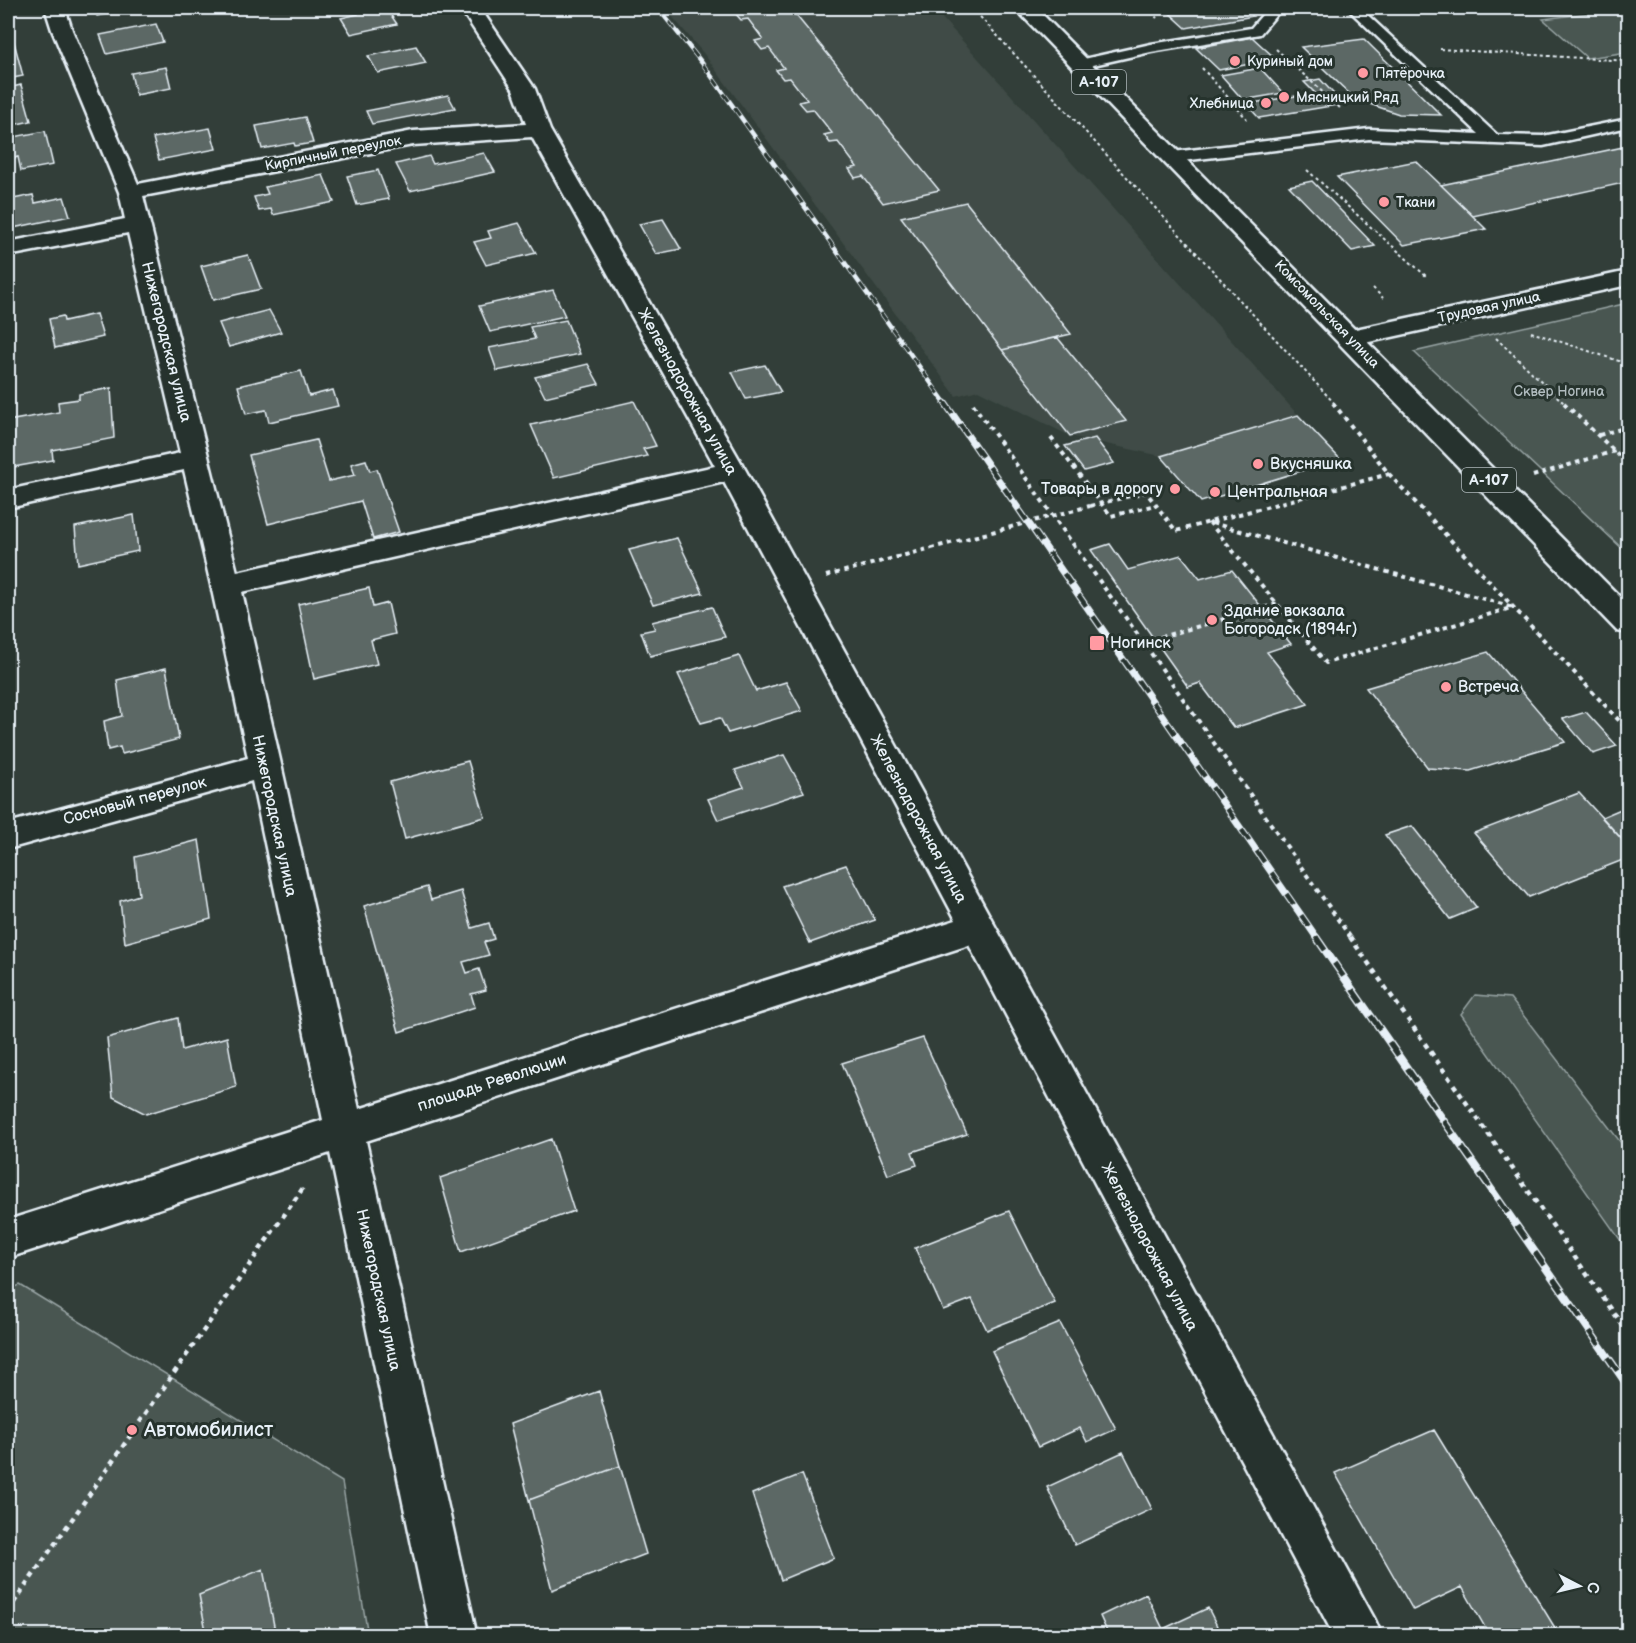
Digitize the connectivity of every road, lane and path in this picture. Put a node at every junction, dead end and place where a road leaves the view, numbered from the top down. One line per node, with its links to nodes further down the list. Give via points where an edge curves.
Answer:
1 (56, 8): 16 (street, Нижегородская улица)
2 (470, 8): 12 (street, Железнодорожная улица, via 524,89)
3 (972, 8): 32 (path, via 1328,396)
4 (1025, 8): 10 (street, Комсомольская улица / А-107)
5 (1275, 8): 7 (lane)
6 (1353, 8): 8 (lane)
7 (1256, 30): 10 (lane); 13 (path)
8 (1395, 47): 9 (path); 14 (lane)
9 (1629, 61)
10 (1080, 64): 15 (street, Комсомольская улица / А-107)
11 (1629, 123): 14 (lane, via 1543,141)
12 (538, 130): 16 (street, Кирпичный переулок, via 413,138); 31 (street, Железнодорожная улица)
13 (1369, 134): 14 (lane); 15 (lane)
14 (1493, 139)
15 (1173, 157): 22 (street, Комсомольская улица / А-107)
16 (130, 192): 17 (street, Нижегородская улица)
17 (138, 224): 18 (street); 29 (street, Нижегородская улица)
18 (8, 249)
19 (1629, 278): 22 (street, Трудовая улица)
20 (1520, 328): 23 (path)
21 (1495, 337): 26 (path)
22 (1351, 338): 41 (street, Комсомольская улица / А-107)
23 (1629, 364)
24 (973, 404): 42 (path)
25 (1629, 427): 26 (path)
26 (1599, 435): 28 (path)
27 (1051, 438): 35 (path, via 1111,516)
28 (1615, 451): 30 (path); 33 (path)
29 (195, 459): 34 (street); 38 (street, Нижегородская улица)
30 (1629, 464)
31 (732, 471): 38 (street); 46 (street, Железнодорожная улица)
32 (1389, 474): 36 (path); 40 (path)
33 (1531, 476)
34 (8, 500)
35 (1156, 505): 36 (path, via 1176,531); 37 (path, bridge, via 1146,492)
36 (1209, 522): 39 (path); 40 (path)
37 (826, 576)
38 (226, 585): 44 (street, Нижегородская улица)
39 (1277, 604): 40 (path, via 1326,663); 42 (path)
40 (1514, 608): 43 (path)
41 (1629, 622)
42 (1143, 642): 49 (path)
43 (1629, 730)
44 (263, 766): 45 (street, Сосновый переулок); 47 (street, Нижегородская улица)
45 (8, 836)
46 (977, 928): 47 (street, площадь Революции); 52 (street, Железнодорожная улица)
47 (343, 1131): 48 (street, площадь Революции); 50 (path); 51 (street, Нижегородская улица)
48 (8, 1239)
49 (1629, 1333)
50 (8, 1611)
51 (454, 1635)
52 (1359, 1635)

